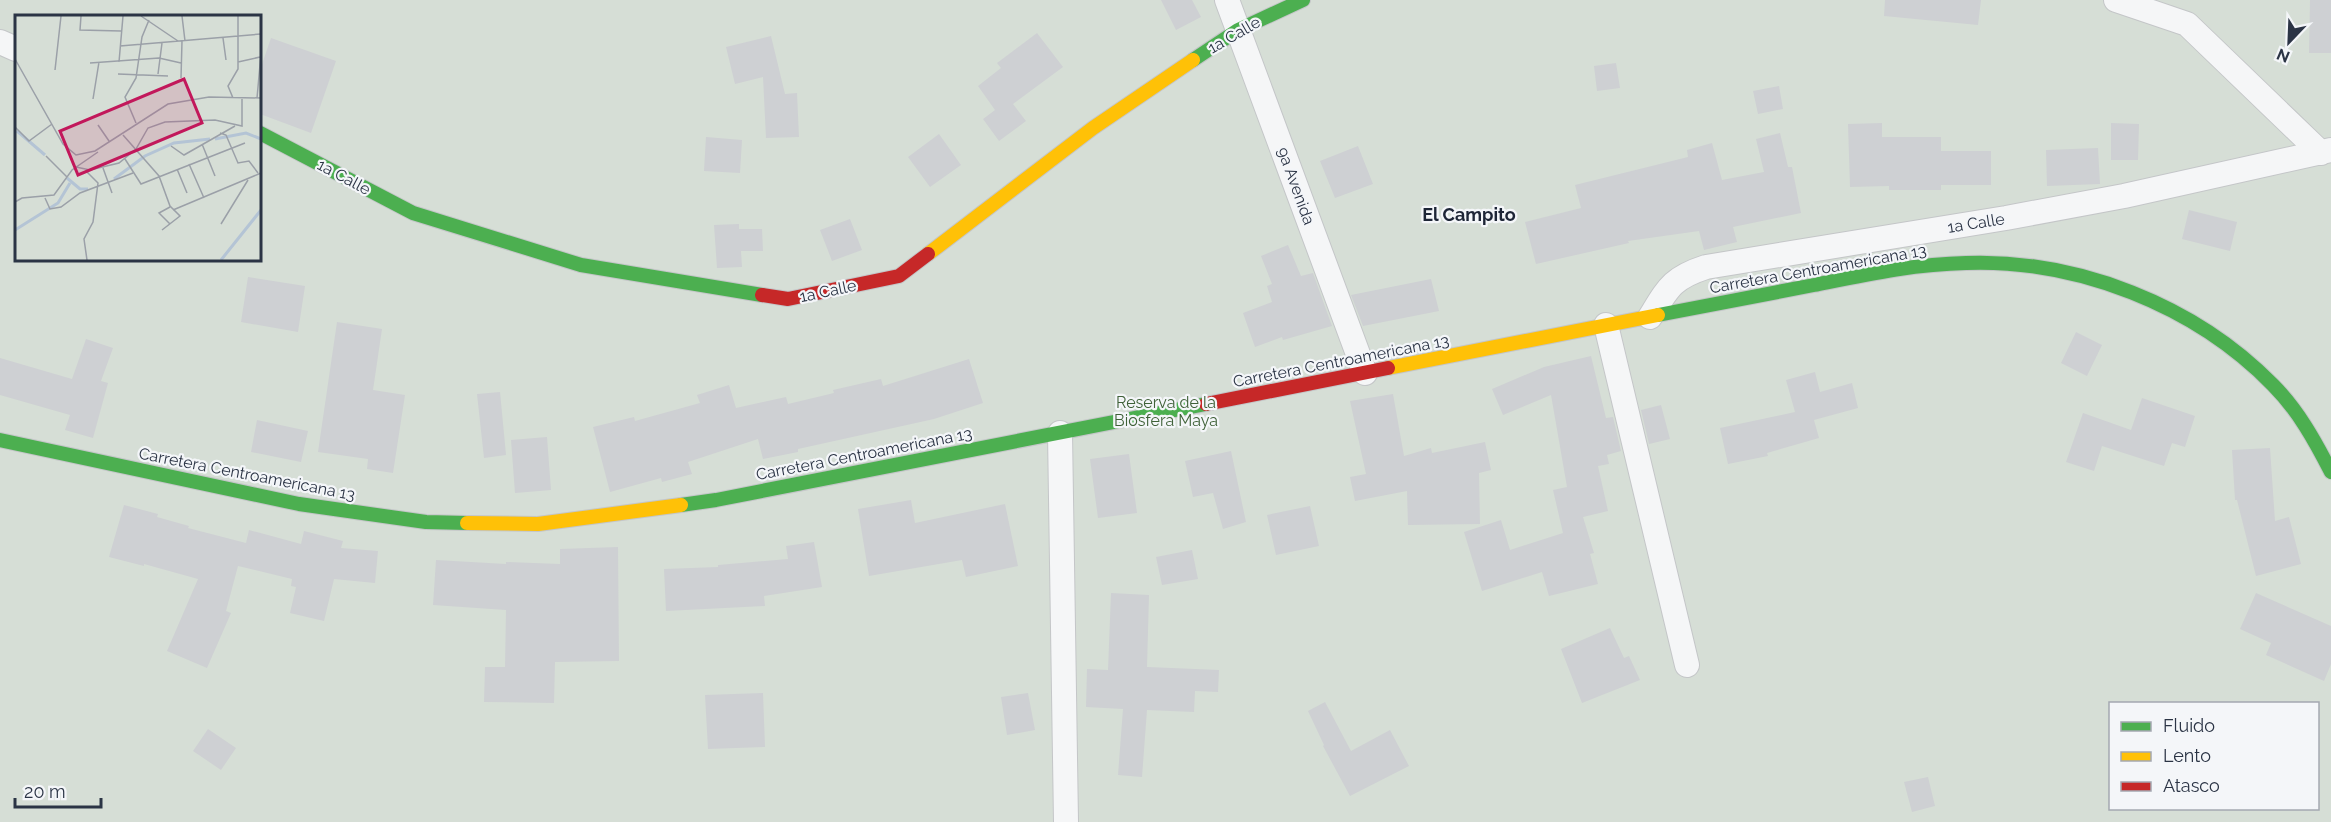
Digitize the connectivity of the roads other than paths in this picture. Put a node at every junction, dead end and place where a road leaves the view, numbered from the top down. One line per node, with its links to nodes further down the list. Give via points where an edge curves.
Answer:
1 (1227, 0): 6 (street, 9a Avenida)
2 (1303, 0): 6 (main road, 1a Calle)
3 (2116, 0): 5 (street, 1a Calle)
4 (2170, 0): 5 (street)
5 (2187, 24): 10 (street, 1a Calle)
6 (1238, 30): 9 (main road, 1a Calle, via 1093,128 899,276 788,299 581,265 413,213); 13 (street, 9a Avenida)
7 (0, 42): 8 (street)
8 (15, 49)
9 (261, 134)
10 (2326, 152): 11 (street, 1a Calle, via 2006,218 1706,267 1671,284)
11 (1650, 317): 12 (main road, Carretera Centroamericana 13); 16 (main road, Carretera Centroamericana 13, via 1903,267 2005,263 2058,272 2118,288 2173,311 2224,343 2273,385 2312,435)
12 (1606, 325): 13 (main road, Carretera Centroamericana 13); 17 (street)
13 (1365, 373): 14 (main road, Carretera Centroamericana 13)
14 (1060, 433): 15 (main road, Carretera Centroamericana 13, via 716,500 538,524 426,522 299,504); 18 (street)
15 (0, 440)
16 (2331, 472)
17 (1687, 665)
18 (1066, 822)

